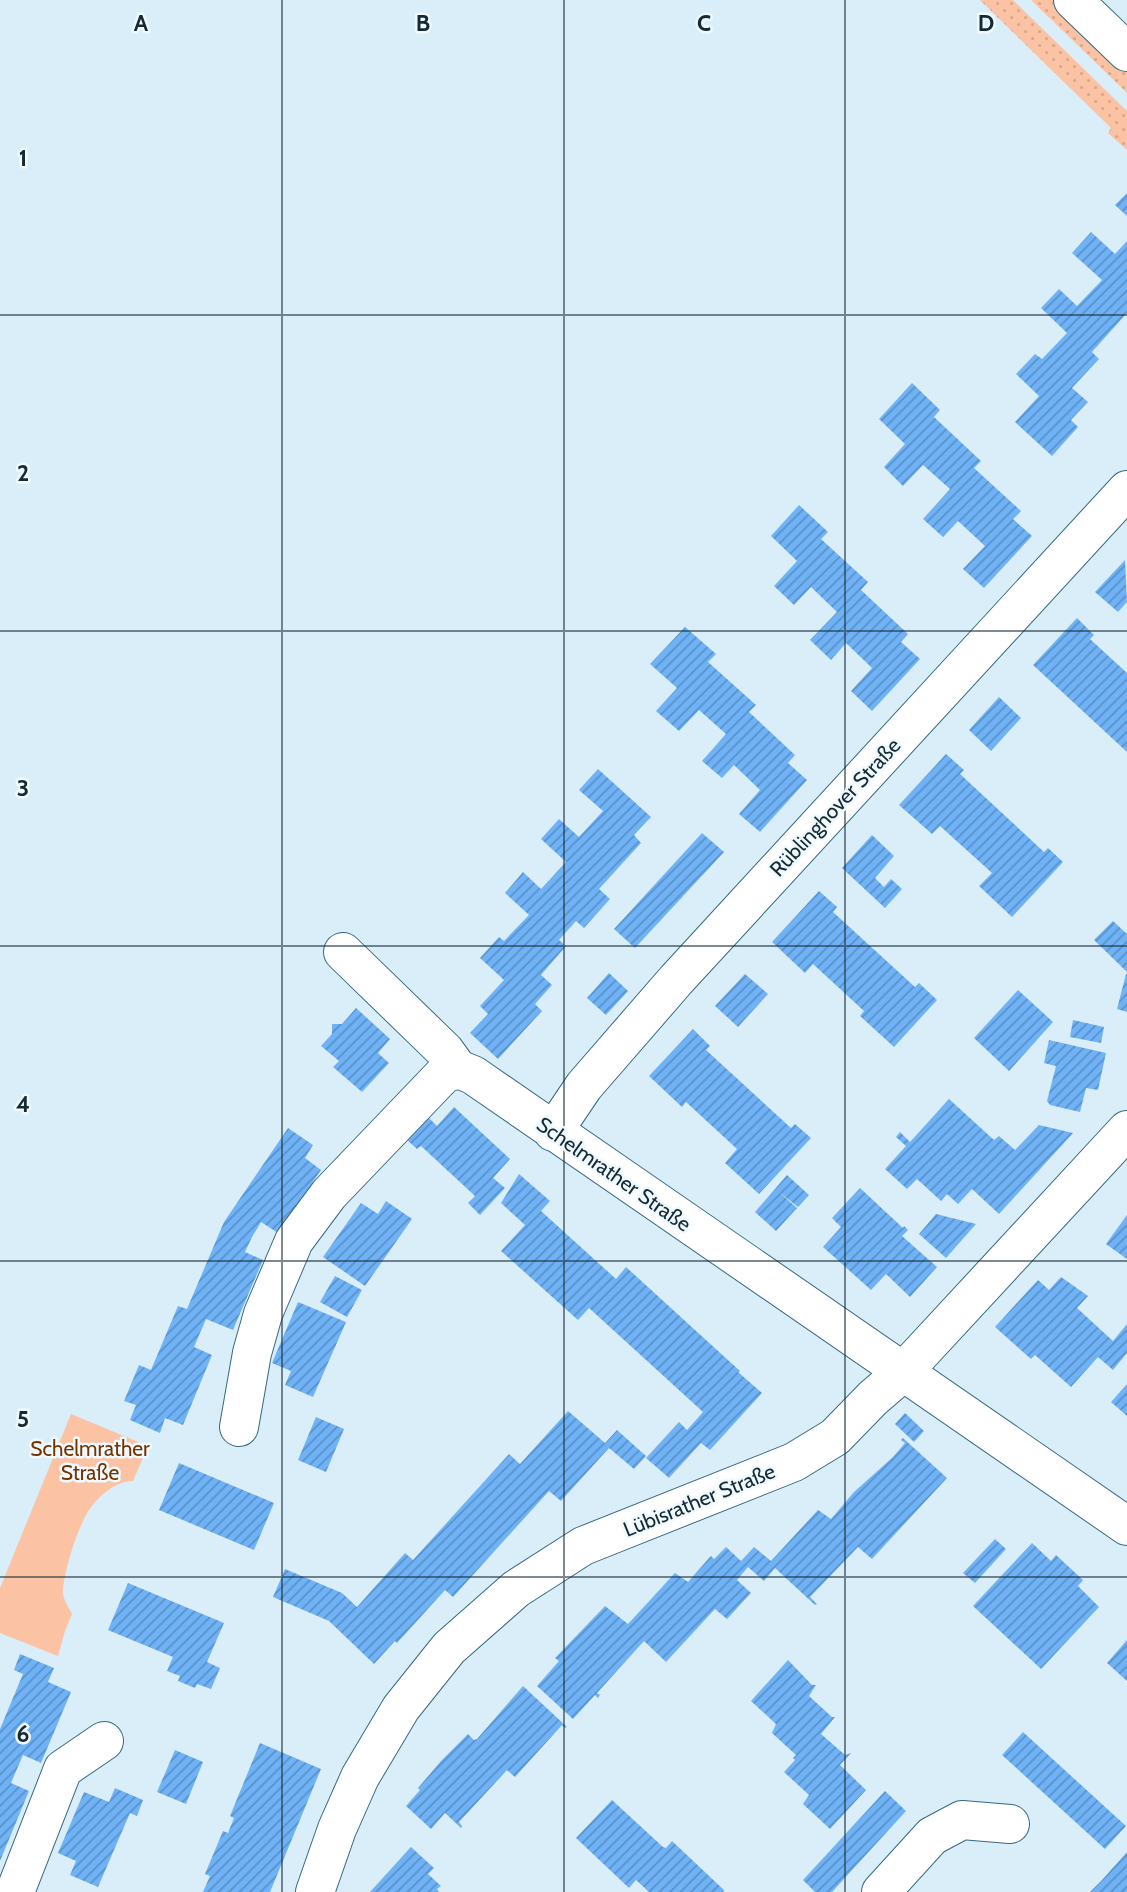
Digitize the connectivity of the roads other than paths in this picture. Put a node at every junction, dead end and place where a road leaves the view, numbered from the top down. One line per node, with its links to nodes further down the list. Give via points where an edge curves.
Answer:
1 (1073, 0): 2 (street)
2 (1127, 52)
3 (1127, 490): 7 (street, Rüblinghover Straße, via 676,980 584,1086)
4 (343, 952): 5 (street)
5 (458, 1069): 7 (street, Schelmrather Straße, via 474,1075); 9 (street, via 444,1074 329,1194 295,1241 251,1353)
6 (1127, 1129): 8 (street, Lübisrather Straße)
7 (553, 1132): 8 (street, Schelmrather Straße)
8 (902, 1373): 10 (street, Schelmrather Straße); 14 (street, Lübisrather Straße, via 835,1437 794,1462 583,1546 516,1589 449,1648 401,1708 360,1777)
9 (239, 1427)
10 (1127, 1526)
11 (104, 1741): 13 (street, via 63,1769)
12 (1010, 1824): 15 (street, via 962,1820 932,1836)
13 (15, 1892)
14 (315, 1892)
15 (881, 1892)

